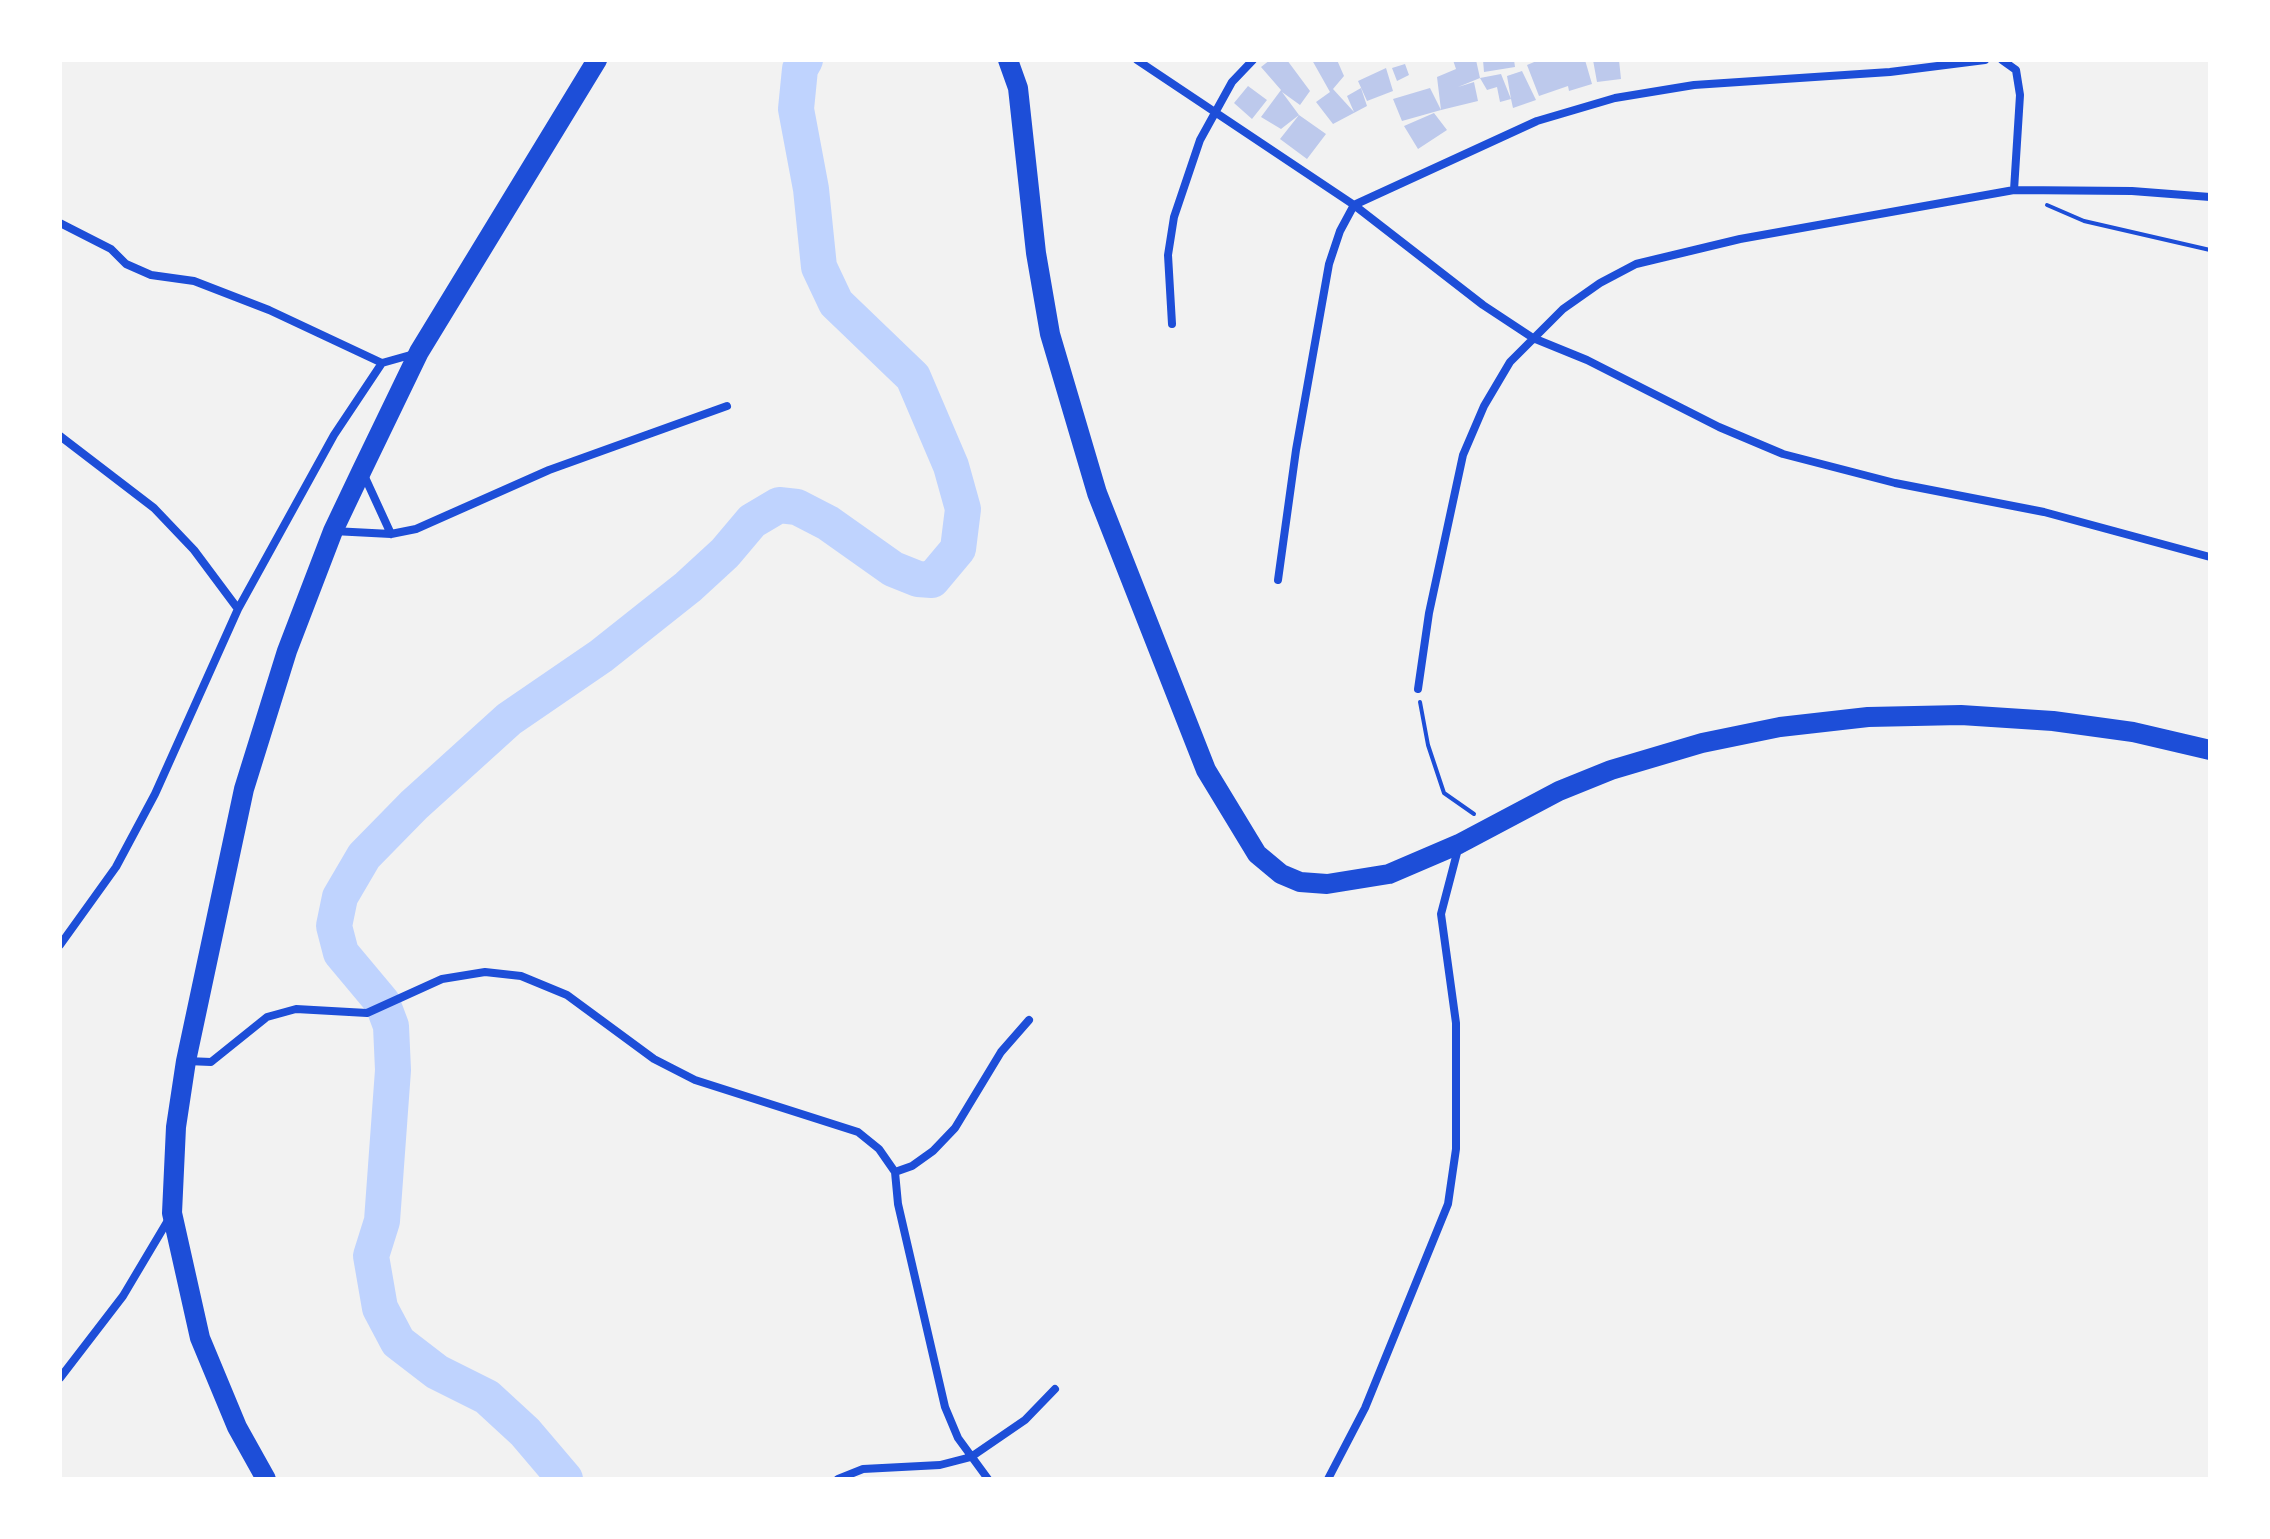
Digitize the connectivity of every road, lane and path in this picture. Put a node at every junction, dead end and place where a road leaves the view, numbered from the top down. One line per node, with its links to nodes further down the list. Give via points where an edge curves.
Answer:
1 (597, 60): 15 (main road)
2 (1008, 60): 28 (main road, via 1018,88 1050,334 1072,416 1206,770 1226,807 1257,854 1300,882 1327,884 1389,874)
3 (1137, 60): 7 (street)
4 (1253, 60): 7 (street)
5 (1985, 60): 10 (street, via 1694,85 1589,104 1537,121)
6 (2002, 60): 8 (street, via 2016,70 2020,95)
7 (1215, 111): 10 (street); 13 (street, via 1174,217 1168,255)
8 (2014, 190): 9 (street); 12 (path, via 2084,221); 14 (street, via 1824,222 1636,264 1563,309)
9 (2210, 197)
10 (1354, 205): 14 (street); 23 (street, via 1329,264)
11 (60, 223): 16 (street, via 151,275 194,281)
12 (2210, 250)
13 (1172, 324)
14 (1533, 338): 22 (street, via 1783,454 1895,483 2044,512); 25 (street, via 1510,362 1463,455)
15 (419, 352): 16 (street); 19 (main road)
16 (382, 363): 24 (street, via 319,459)
17 (727, 406): 21 (street, via 549,470 451,517)
18 (60, 436): 24 (street, via 154,508)
19 (362, 470): 20 (main road); 21 (street)
20 (333, 531): 21 (street); 31 (main road, via 287,651 244,789)
21 (391, 534)
22 (2210, 557)
23 (1278, 580)
24 (238, 609): 29 (street, via 136,831)
25 (1418, 689): 27 (path, via 1444,793)
26 (2210, 750): 27 (main road, via 2053,721 1961,715 1868,717 1702,743 1585,781)
27 (1492, 827): 28 (main road)
28 (1459, 844): 40 (street, via 1441,914 1451,965 1457,1053 1456,1149 1448,1204 1365,1408)
29 (60, 945)
30 (1029, 1020): 32 (street, via 1001,1052 955,1128 933,1151)
31 (186, 1061): 32 (street, via 211,1062 258,1023 296,1009 367,1013 442,979 485,972 521,976 567,995 654,1059 695,1080 858,1132); 33 (main road)
32 (895, 1172): 36 (street, via 945,1407)
33 (172, 1213): 34 (street, via 123,1296); 37 (main road, via 200,1338 230,1413)
34 (60, 1378)
35 (1055, 1389): 36 (street, via 1025,1420)
36 (971, 1457): 38 (street, via 940,1465 863,1469); 39 (street)
37 (266, 1479)
38 (838, 1479)
39 (988, 1479)
40 (1328, 1479)

